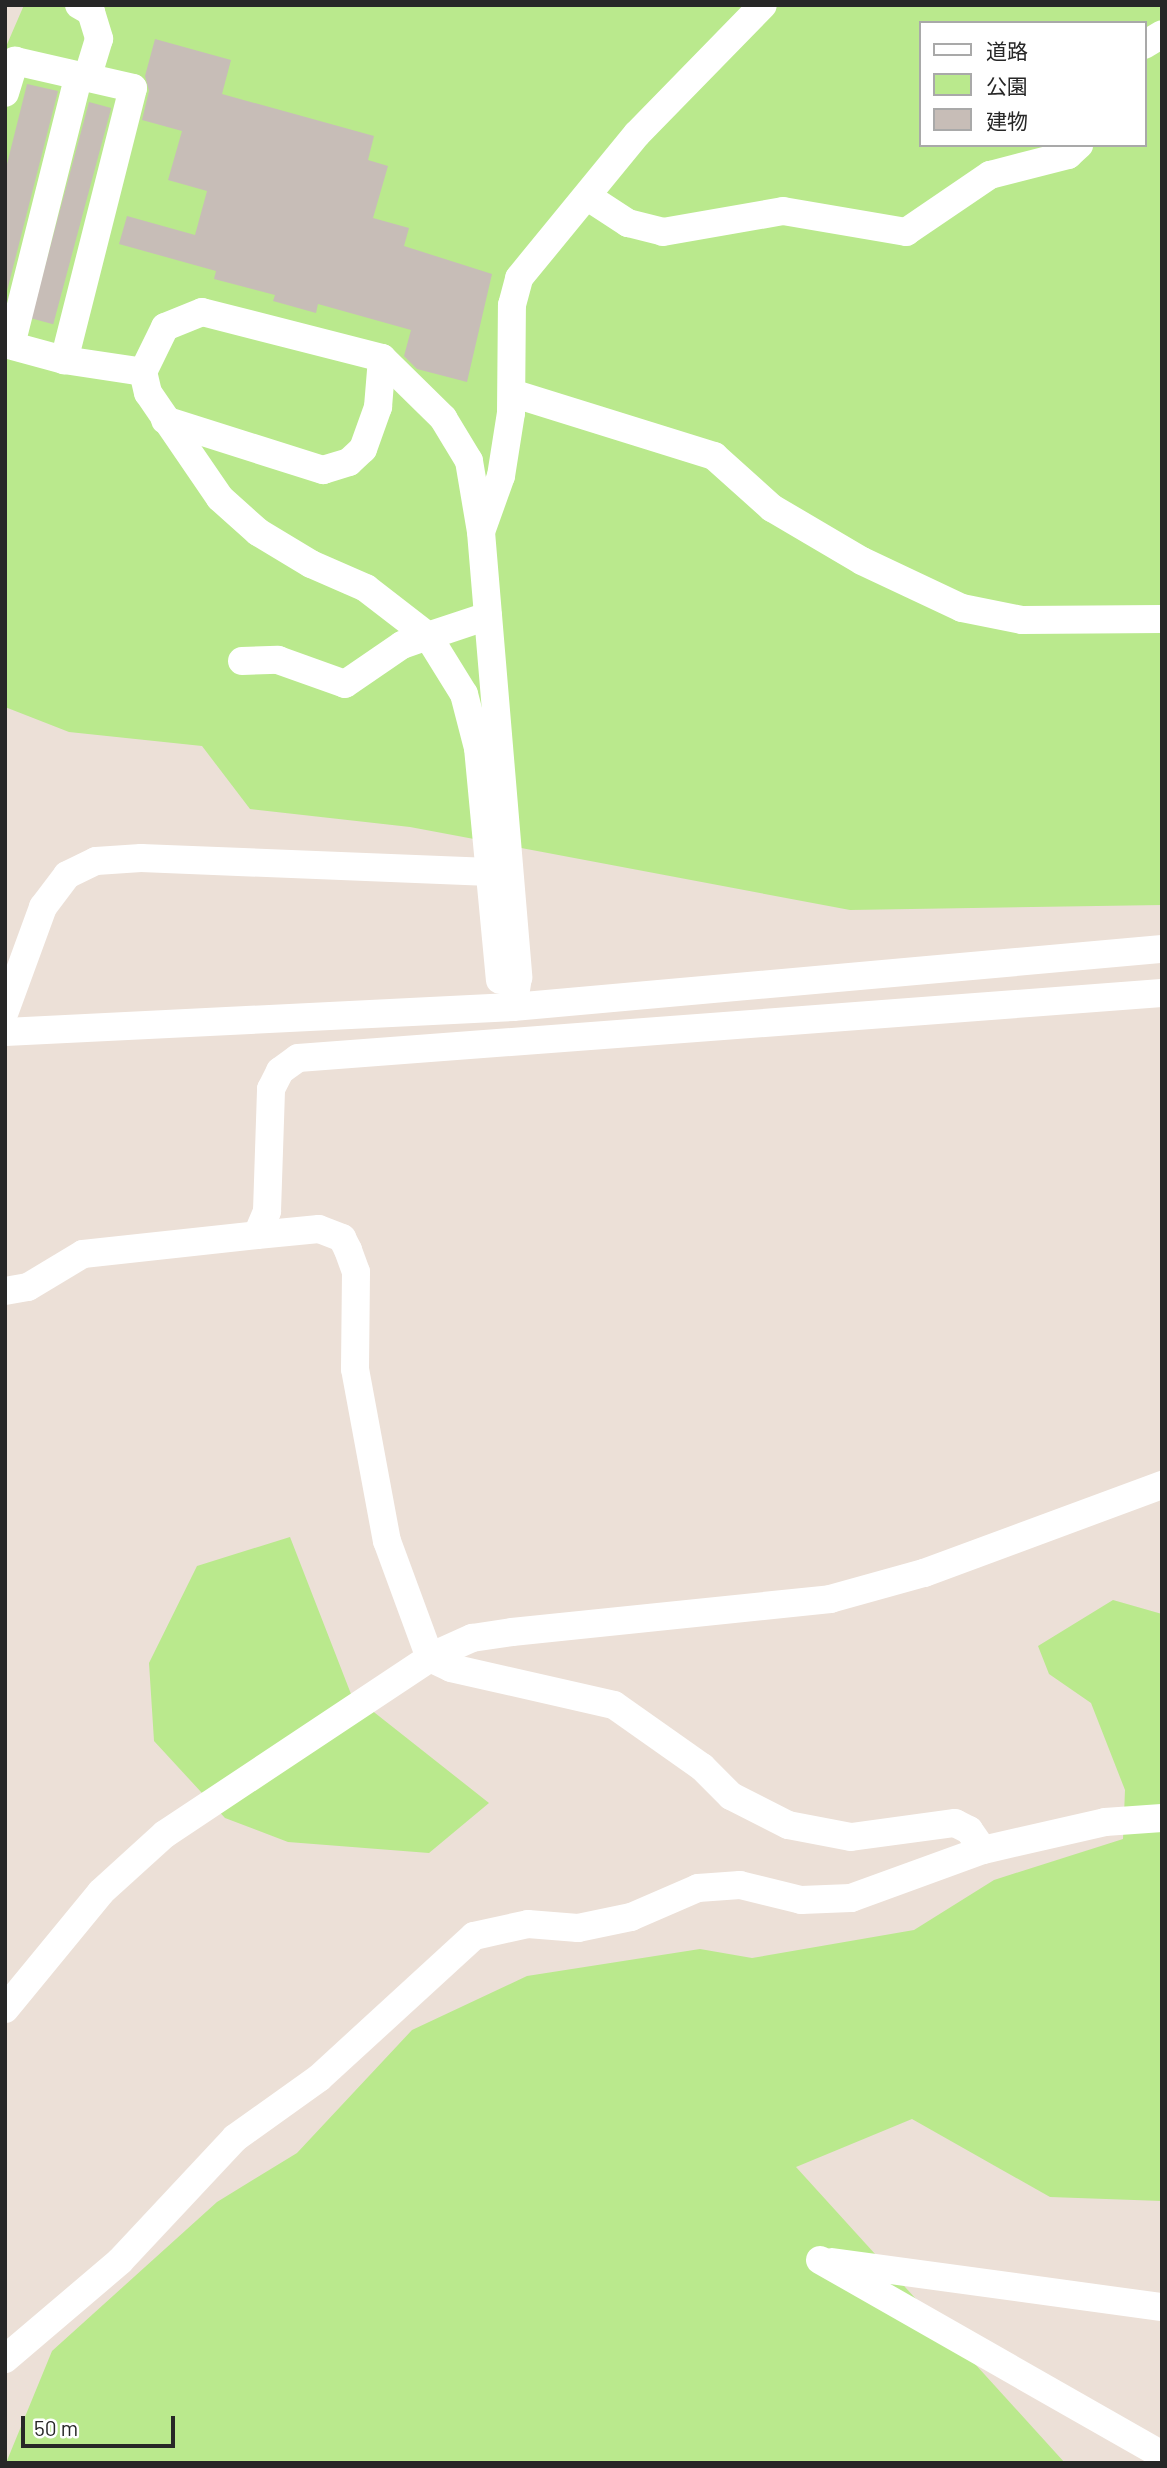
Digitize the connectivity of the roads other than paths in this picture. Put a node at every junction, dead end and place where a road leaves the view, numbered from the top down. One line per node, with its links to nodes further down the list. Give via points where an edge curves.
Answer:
1 (79, 5): 5 (street, via 91,12 99,39)
2 (762, 5): 8 (street, via 668,99)
3 (1162, 34): 4 (street)
4 (1146, 45)
5 (84, 76): 6 (street, via 15,61); 9 (street); 11 (street, via 133,88)
6 (5, 93)
7 (1077, 147): 8 (street, via 1068,155 990,175 906,232 783,211 663,232 628,223)
8 (588, 197): 13 (street, via 519,278 512,305)
9 (8, 345): 11 (street)
10 (382, 358): 12 (street, via 202,312 165,327); 14 (street, via 378,407 363,449 349,461 323,470); 15 (street, via 443,418 469,461)
11 (64, 360): 12 (street)
12 (143, 372): 14 (street)
13 (512, 393): 15 (street, via 501,476); 17 (street, via 714,456 772,508 862,561 962,608 1022,620)
14 (165, 420): 18 (street, via 220,498 258,532 311,564 366,588)
15 (481, 532): 16 (street)
16 (488, 616): 18 (street); 20 (street)
17 (1162, 619)
18 (428, 636): 19 (street, via 402,645 345,684 278,660); 20 (street, via 464,694 478,748)
19 (242, 660)
20 (498, 872): 23 (street, via 518,977); 24 (street, via 141,858 96,861 67,875 43,907)
21 (1162, 949): 23 (street)
22 (1162, 993): 26 (street, via 298,1058 280,1071 271,1089 267,1211)
23 (513, 1007): 25 (street)
24 (5, 1011)
25 (5, 1032)
26 (257, 1235): 27 (street, via 83,1254 28,1287); 29 (street, via 319,1229 342,1238 348,1250 355,1272 355,1369 387,1541)
27 (5, 1291)
28 (1162, 1485): 29 (street, via 924,1573 830,1599 472,1638)
29 (430, 1658): 31 (street, via 451,1668 614,1705 702,1767 731,1796 788,1825 851,1837 955,1823 969,1830); 32 (street, via 165,1834 101,1892)
30 (1162, 1818): 31 (street, via 1105,1822)
31 (983, 1850): 34 (street, via 851,1898 801,1900 740,1885 698,1888 631,1917 578,1928 528,1924 474,1936 319,2078 235,2138 120,2261)
32 (5, 2009)
33 (1162, 2307): 35 (street, via 820,2260)
34 (5, 2359)
35 (1162, 2455)

